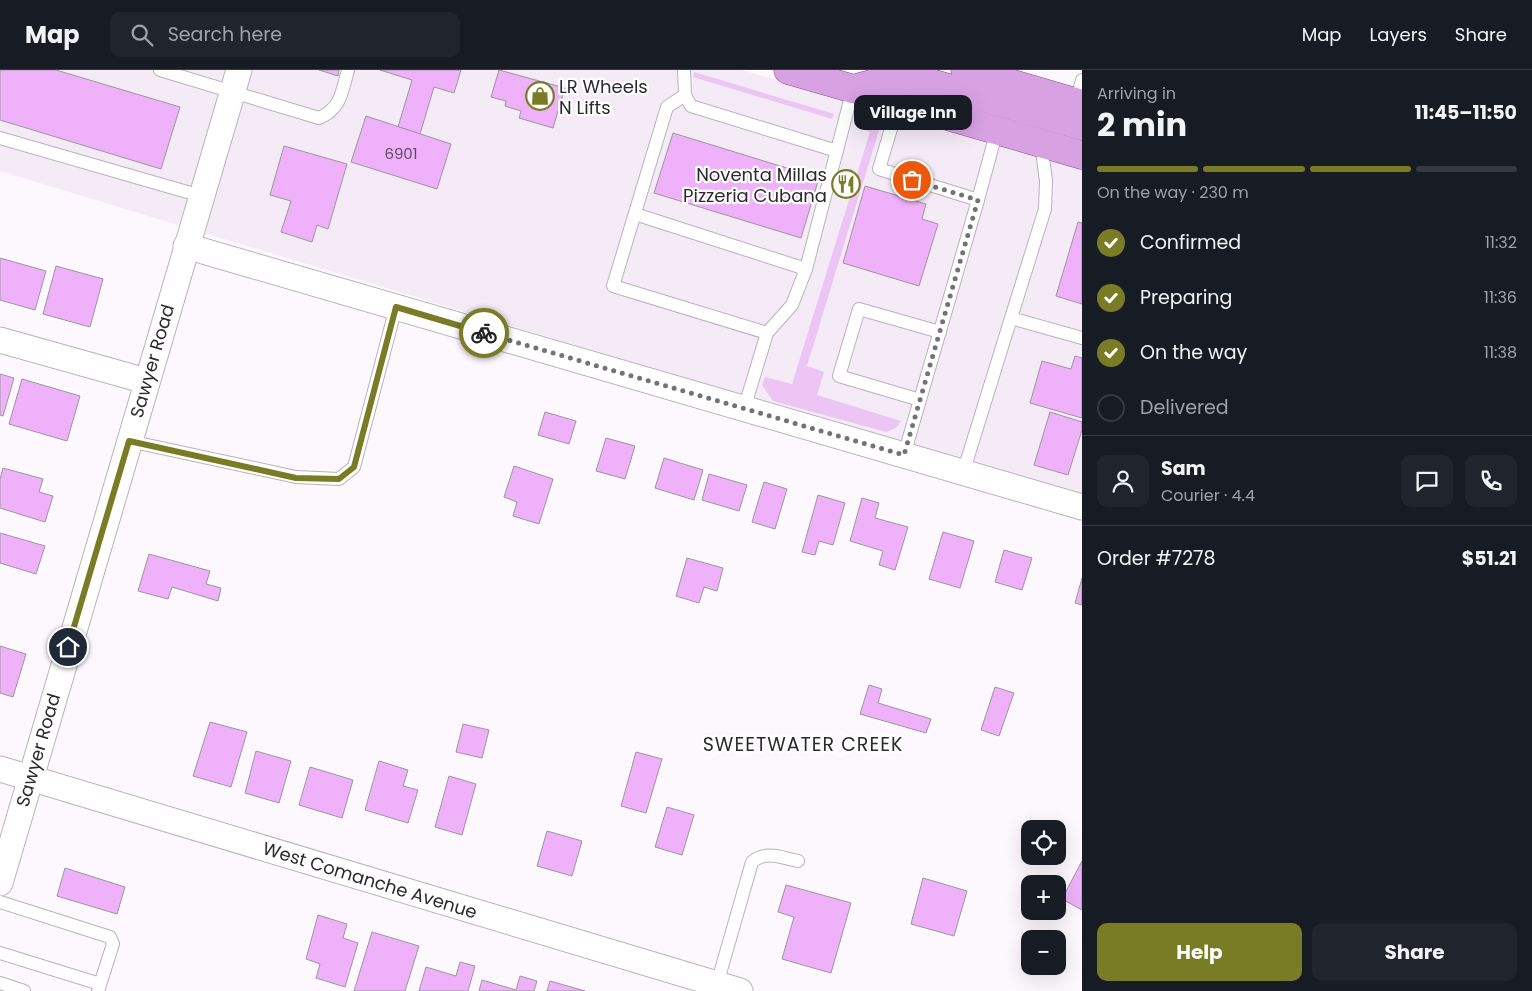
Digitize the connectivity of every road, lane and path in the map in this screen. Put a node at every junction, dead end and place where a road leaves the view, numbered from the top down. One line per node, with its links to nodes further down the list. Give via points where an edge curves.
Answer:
1 (160, 70): 6 (lane)
2 (348, 70): 6 (lane, via 338,104 329,114 319,118)
3 (684, 70): 8 (lane)
4 (788, 70): 7 (main road)
5 (965, 70): 10 (main road)
6 (236, 81): 16 (street, Sawyer Road)
7 (853, 89): 9 (main road); 10 (main road, via 903,75); 14 (lane)
8 (684, 96): 14 (lane, via 691,106); 18 (lane, via 667,107)
9 (899, 102): 11 (main road); 17 (lane, via 879,169)
10 (1080, 103)
11 (997, 130): 13 (main road); 17 (lane)
12 (0, 138): 16 (lane)
13 (1041, 143): 15 (main road); 22 (lane, via 1046,181 1045,210)
14 (837, 151): 20 (lane)
15 (1082, 155)
16 (201, 196): 19 (street, Sawyer Road)
17 (978, 200): 23 (lane)
18 (634, 214): 20 (lane); 24 (lane, via 613,286)
19 (186, 246): 21 (street); 27 (street, Sawyer Road)
20 (806, 269): 24 (lane, via 792,305)
21 (396, 307): 29 (street); 30 (lane, via 354,467 339,479 296,478)
22 (1011, 318): 25 (lane); 32 (lane)
23 (940, 332): 28 (lane); 28 (lane, via 859,309 839,376)
24 (767, 333): 29 (lane)
25 (1082, 338)
26 (0, 340): 27 (street)
27 (146, 381): 30 (street, Sawyer Road)
28 (920, 400): 31 (lane)
29 (744, 409): 31 (street)
30 (129, 441): 35 (street, Sawyer Road)
31 (904, 455): 32 (street)
32 (964, 473): 33 (street)
33 (1082, 507)
34 (0, 770): 35 (street, West Comanche Avenue)
35 (30, 779): 37 (street, Sawyer Road); 41 (street, West Comanche Avenue)
36 (798, 861): 41 (lane, via 768,855 752,862)
37 (0, 883)
38 (0, 902): 42 (lane, via 110,937 113,944)
39 (0, 953): 42 (lane)
40 (0, 983): 43 (lane)
41 (717, 984): 44 (street, West Comanche Avenue)
42 (99, 988)
43 (24, 991)
44 (740, 991)

